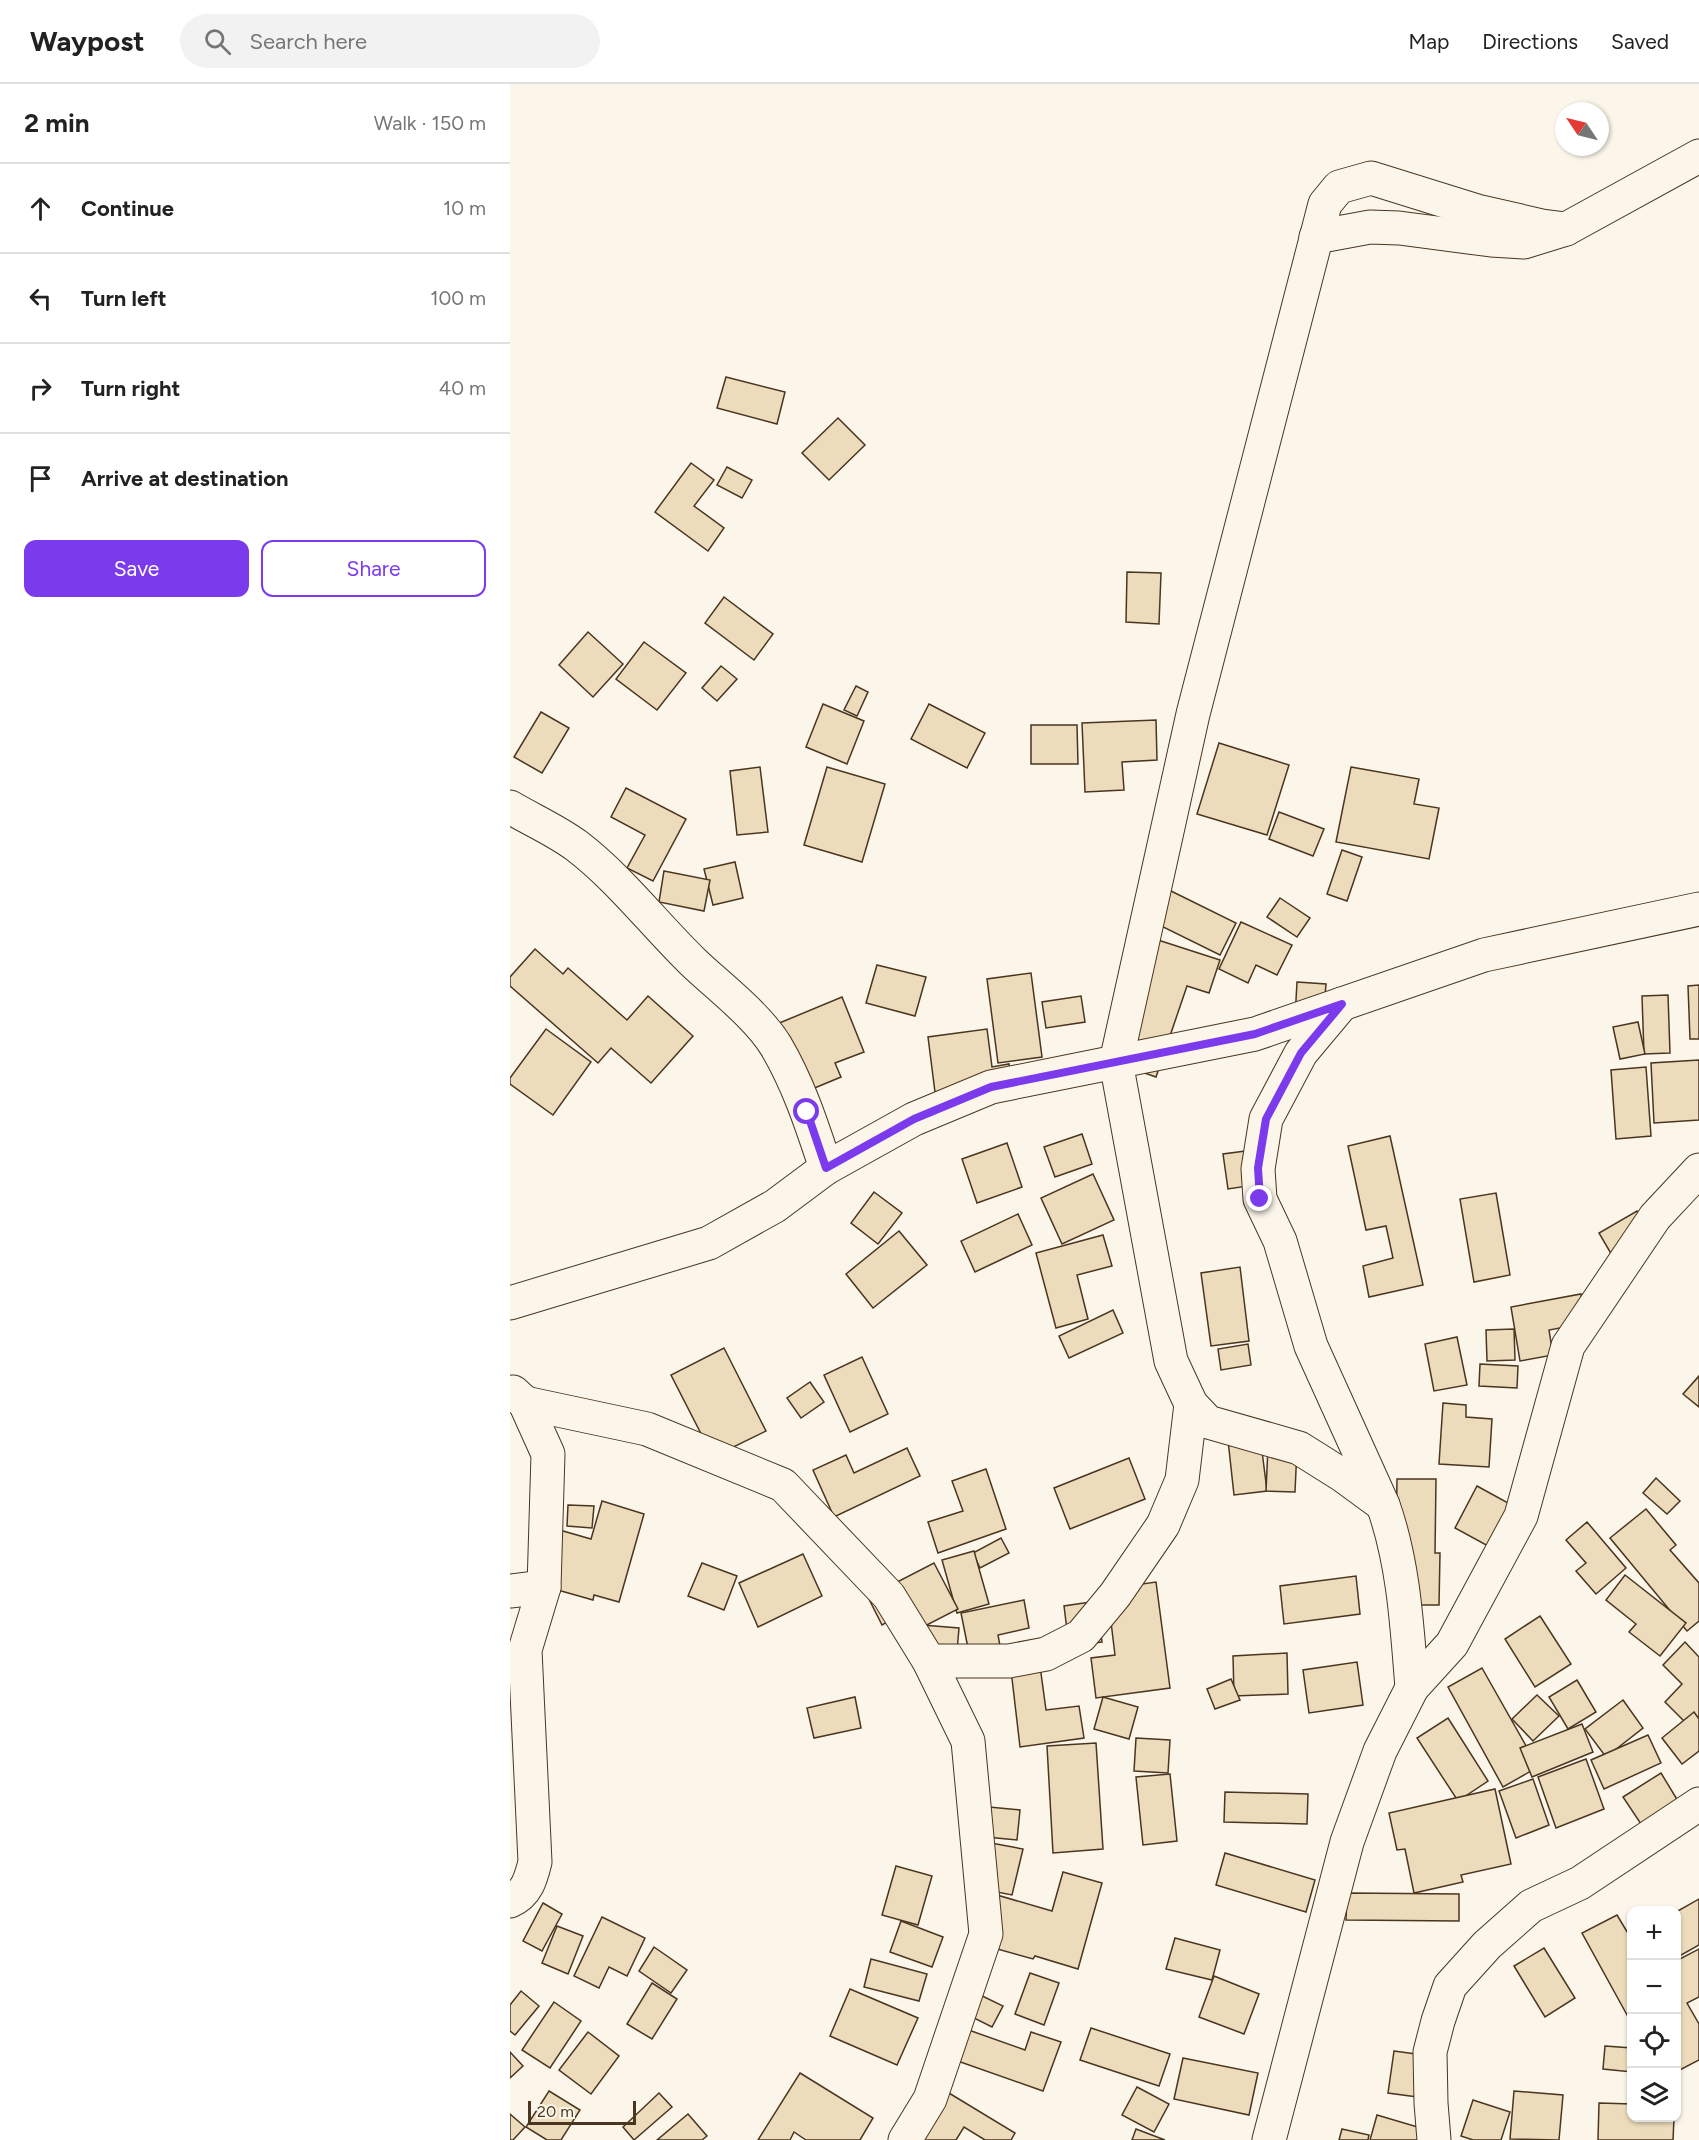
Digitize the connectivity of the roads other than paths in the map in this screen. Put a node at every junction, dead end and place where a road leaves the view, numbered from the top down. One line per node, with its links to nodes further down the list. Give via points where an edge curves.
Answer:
1 (1699, 156): 2 (street)
2 (1566, 229): 3 (street, via 1524,242 1371,227); 3 (street, via 1477,211 1371,178 1339,187 1325,204)
3 (1316, 237): 7 (street, via 1193,714)
4 (510, 807): 8 (street, via 576,845 744,1009 774,1044 794,1079)
5 (1699, 909): 6 (street, via 1484,955)
6 (1342, 1004): 7 (street, via 1255,1034); 13 (street, via 1301,1053 1266,1119 1258,1168 1260,1199 1280,1241 1311,1346)
7 (1116, 1062): 8 (street, via 991,1087 914,1119); 12 (street, via 1171,1361)
8 (826, 1168): 10 (street, via 775,1206 709,1242)
9 (1699, 1170): 17 (street, via 1655,1217 1568,1346 1521,1516 1452,1644)
10 (510, 1303)
11 (518, 1397): 14 (street, via 548,1454); 16 (street, via 647,1429 783,1485 889,1596)
12 (1191, 1404): 13 (street, via 1208,1422 1299,1448); 16 (street, via 1182,1480 1163,1525 1081,1636 1046,1654 1009,1661)
13 (1383, 1505): 17 (street, via 1393,1532 1404,1596)
14 (544, 1587): 15 (street); 19 (street, via 525,1650 535,1862 529,1884)
15 (510, 1591)
16 (928, 1661): 20 (street, via 968,1741 986,1934 930,2099)
17 (1412, 1688): 21 (street, via 1380,1751 1347,1842)
18 (1699, 1804): 22 (street, via 1580,1883 1531,1905 1450,1986 1430,2052)
19 (510, 1901)
20 (905, 2140)
21 (1269, 2140)
22 (1434, 2140)

